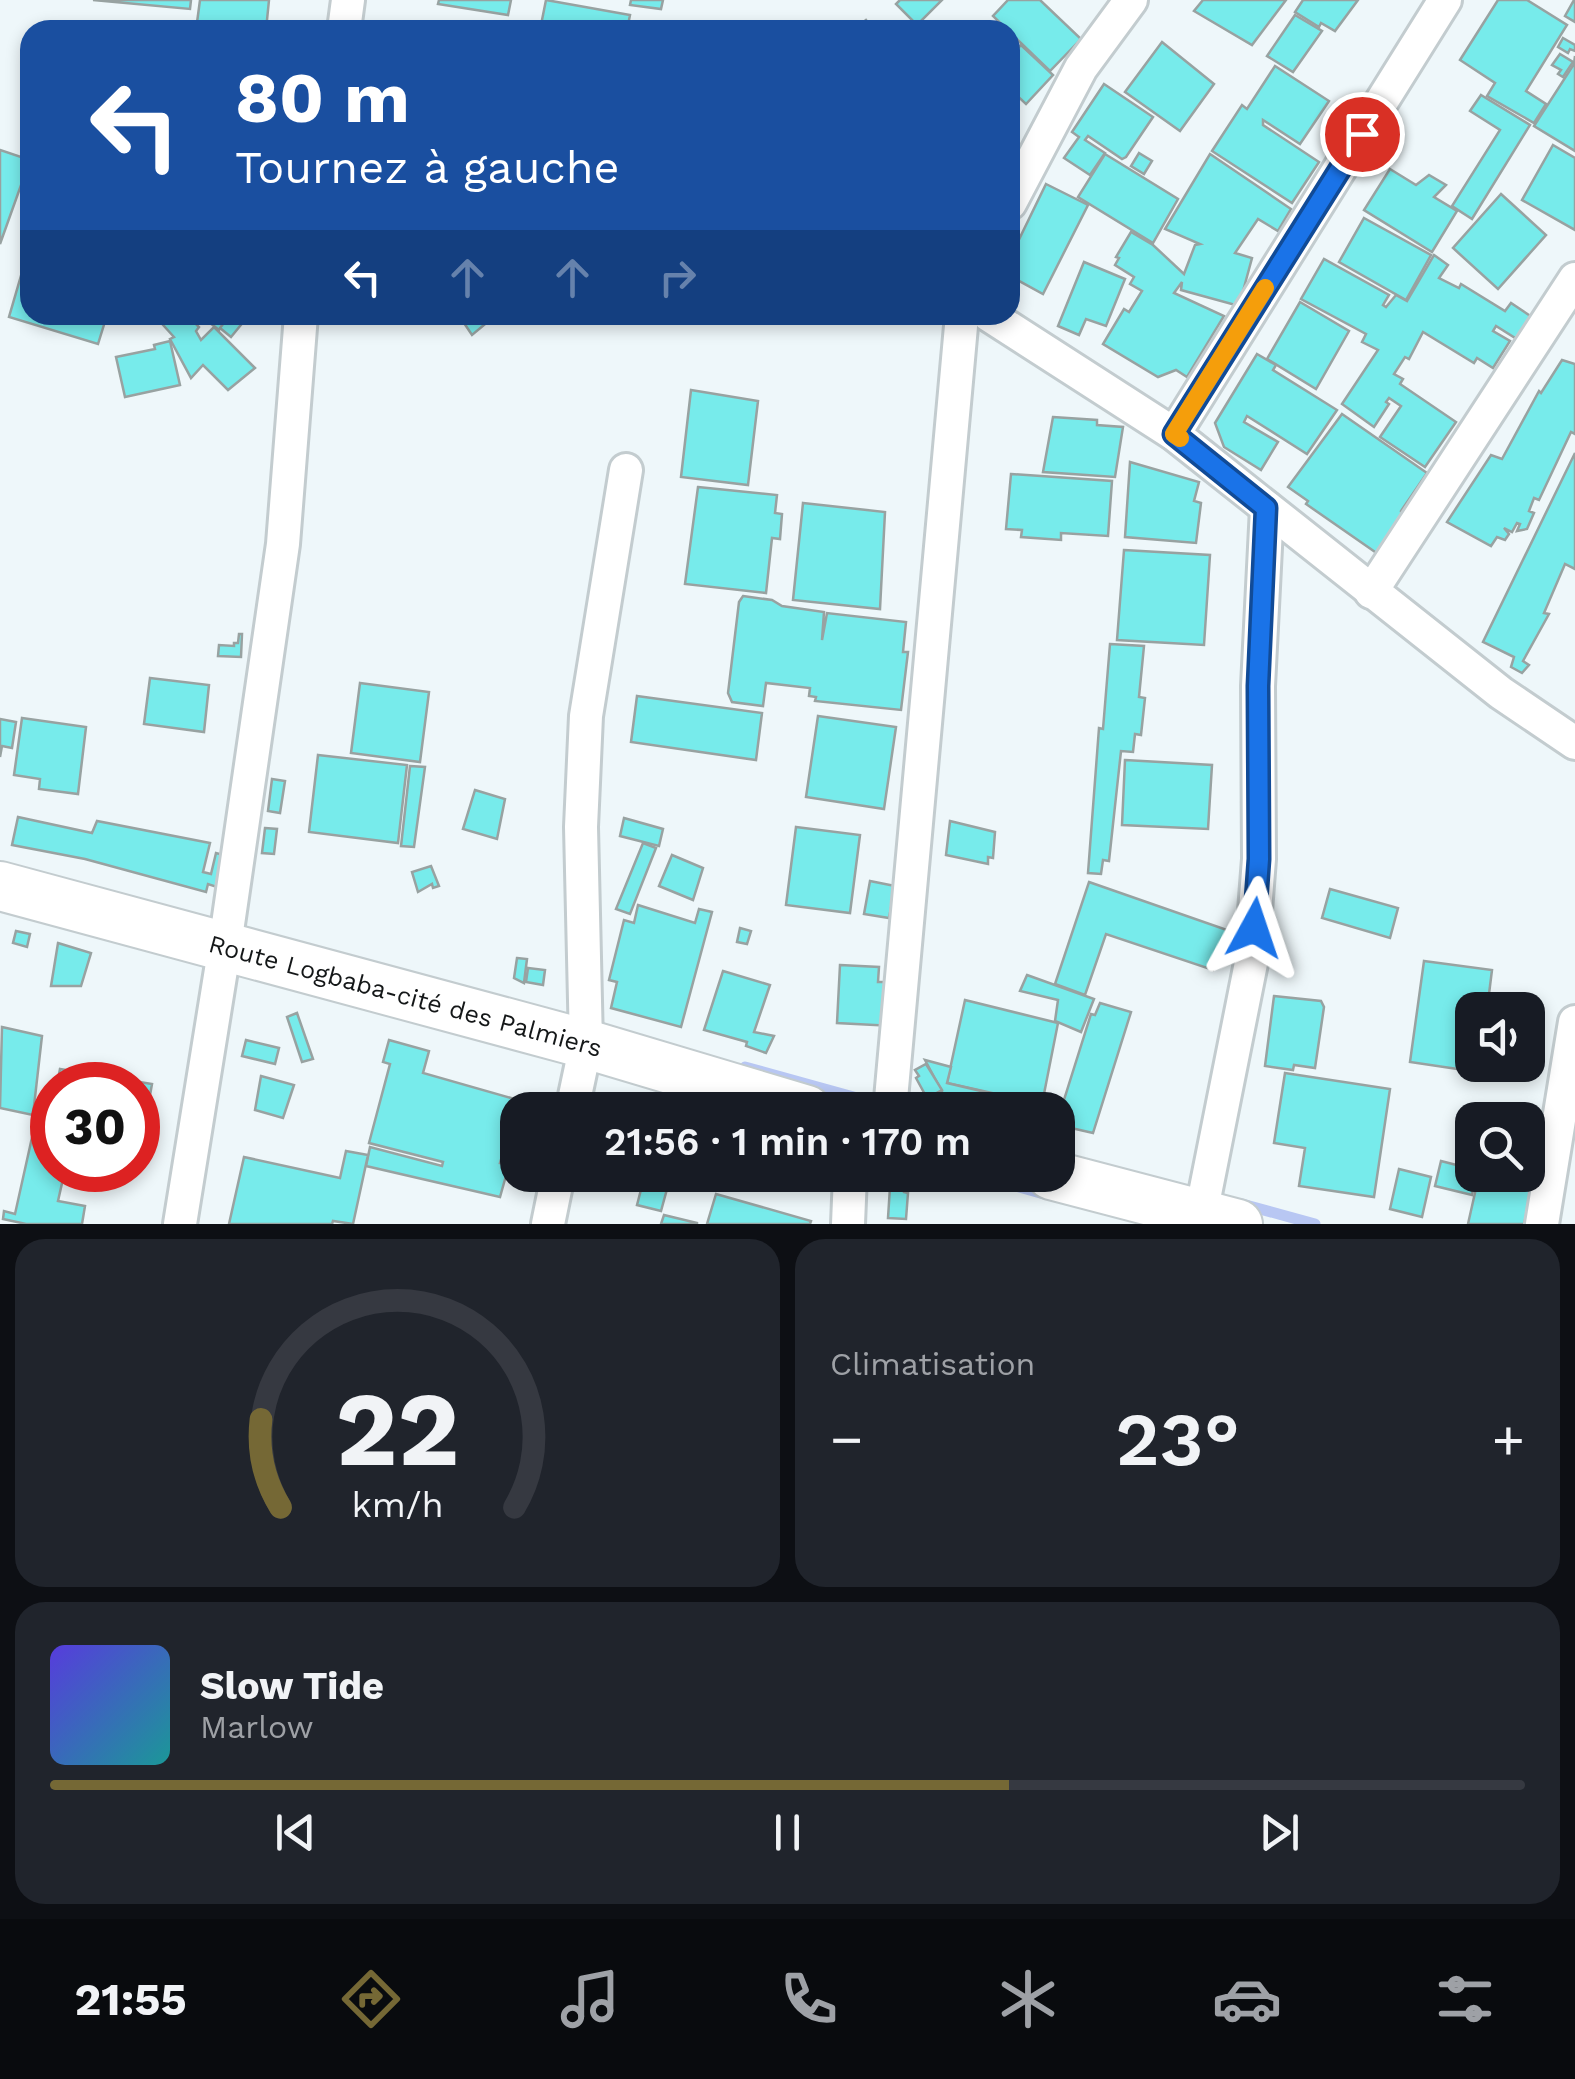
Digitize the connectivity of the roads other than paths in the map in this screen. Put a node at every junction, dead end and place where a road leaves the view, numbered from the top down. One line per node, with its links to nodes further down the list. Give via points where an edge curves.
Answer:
1 (1130, 0): 3 (street, via 1081,68)
2 (1445, 0): 8 (street)
3 (1020, 184)
4 (1575, 279): 11 (street)
5 (299, 325): 14 (street, via 283,544)
6 (961, 325): 19 (street)
7 (1005, 325): 8 (street)
8 (1174, 434): 10 (street)
9 (626, 470): 16 (street, via 586,716)
10 (1266, 508): 11 (street); 23 (street, via 1259,859 1251,963)
11 (1371, 592): 12 (street)
12 (1575, 743)
13 (0, 886): 14 (main road, Route Logbaba-cité des Palmiers)
14 (225, 945): 16 (main road, Route Logbaba-cité des Palmiers); 24 (street)
15 (1575, 1022): 27 (street)
16 (586, 1044): 17 (street); 18 (main road, Route Logbaba-cité des Palmiers)
17 (576, 1092)
18 (747, 1092)
19 (892, 1092)
20 (1075, 1182): 23 (main road)
21 (555, 1192): 25 (street)
22 (849, 1192): 26 (street)
23 (1212, 1220)
24 (180, 1224)
25 (548, 1224)
26 (848, 1224)
27 (1542, 1224)

